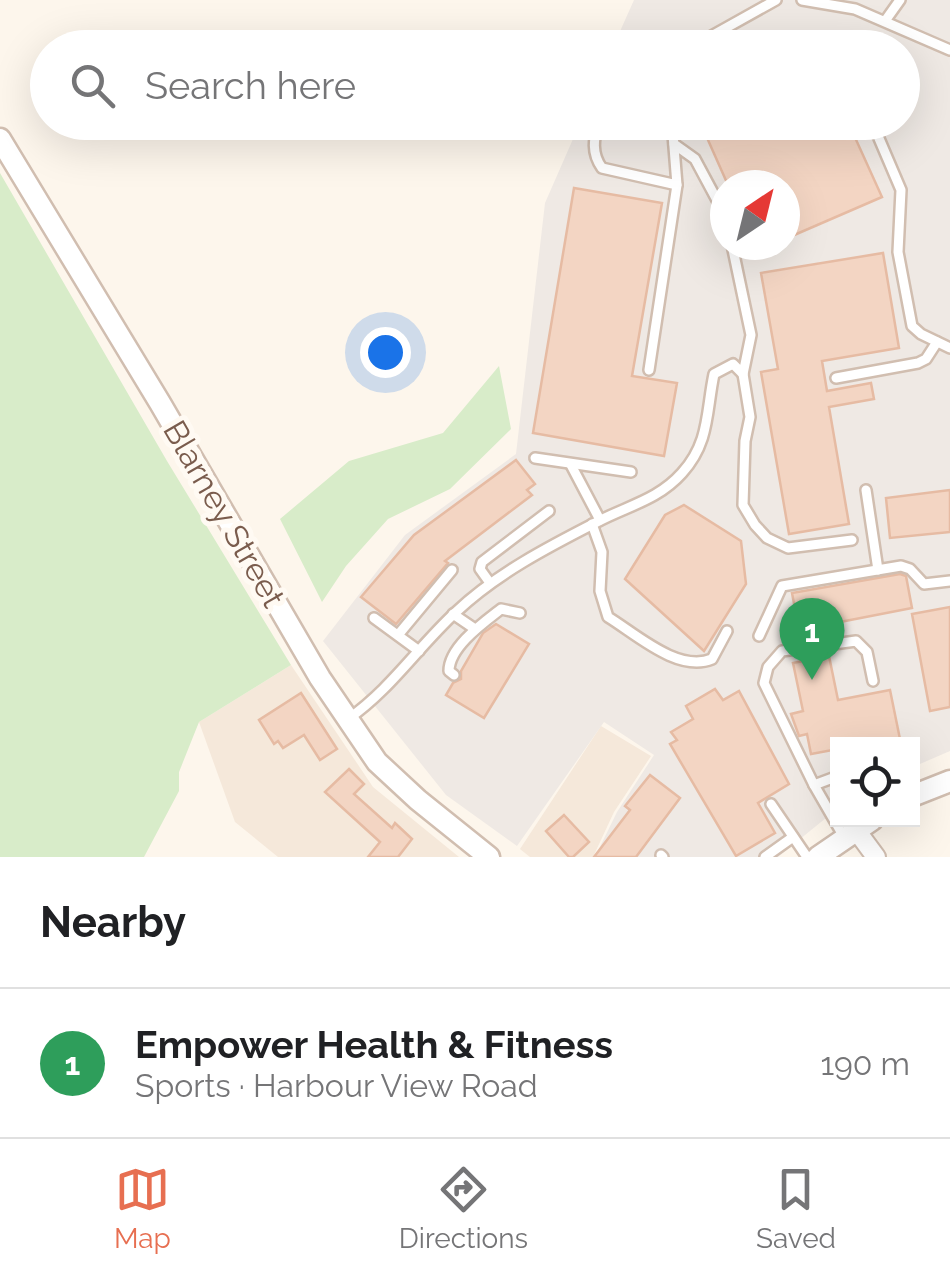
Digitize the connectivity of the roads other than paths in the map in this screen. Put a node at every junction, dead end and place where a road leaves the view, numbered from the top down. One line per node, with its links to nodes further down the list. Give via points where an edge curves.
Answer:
1 (776, 0): 5 (lane)
2 (802, 0): 4 (lane)
3 (900, 0): 4 (lane)
4 (885, 21): 6 (lane)
5 (722, 30)
6 (905, 30)
7 (920, 37): 8 (lane)
8 (950, 50)
9 (0, 139): 43 (street, Blarney Street)
10 (595, 140): 14 (lane, via 602,168)
11 (674, 140): 13 (lane)
12 (880, 140): 17 (lane, via 901,190 898,252 910,318 916,331)
13 (674, 144): 14 (lane); 15 (lane, via 695,159)
14 (677, 185): 19 (lane)
15 (710, 187)
16 (735, 260): 20 (lane, via 751,335)
17 (937, 342): 18 (lane); 21 (lane, via 918,362)
18 (950, 348)
19 (649, 370)
20 (743, 374): 27 (lane, via 733,364 714,374 704,439 682,473 648,500); 28 (lane, via 750,417 743,505 754,525 788,548)
21 (836, 378)
22 (535, 458): 23 (lane)
23 (571, 465): 24 (lane); 27 (lane)
24 (631, 472)
25 (866, 490): 30 (lane)
26 (549, 510): 32 (lane, via 482,562)
27 (596, 522): 32 (lane); 37 (lane, via 608,617 689,663 712,659)
28 (852, 540)
29 (452, 570): 38 (lane)
30 (878, 570): 31 (lane, via 904,566 924,584); 39 (lane, via 782,586)
31 (950, 581)
32 (490, 583): 34 (lane)
33 (520, 612): 36 (lane, via 501,608)
34 (453, 614): 36 (lane); 40 (lane)
35 (374, 618): 38 (lane)
36 (474, 629): 41 (lane, via 448,664)
37 (727, 631)
38 (398, 635): 40 (lane)
39 (759, 636)
40 (419, 651): 43 (lane, via 383,693)
41 (454, 675)
42 (873, 681): 46 (lane, via 867,652 856,641 782,651 768,667 764,682)
43 (348, 718): 51 (street, Blarney Street, via 392,777)
44 (830, 779): 46 (lane)
45 (950, 782): 47 (street)
46 (814, 785): 49 (lane)
47 (920, 793)
48 (771, 804): 50 (lane)
49 (858, 829): 54 (street); 55 (street)
50 (793, 836): 52 (lane); 53 (lane)
51 (488, 857)
52 (765, 857)
53 (807, 857)
54 (818, 857)
55 (876, 857)

